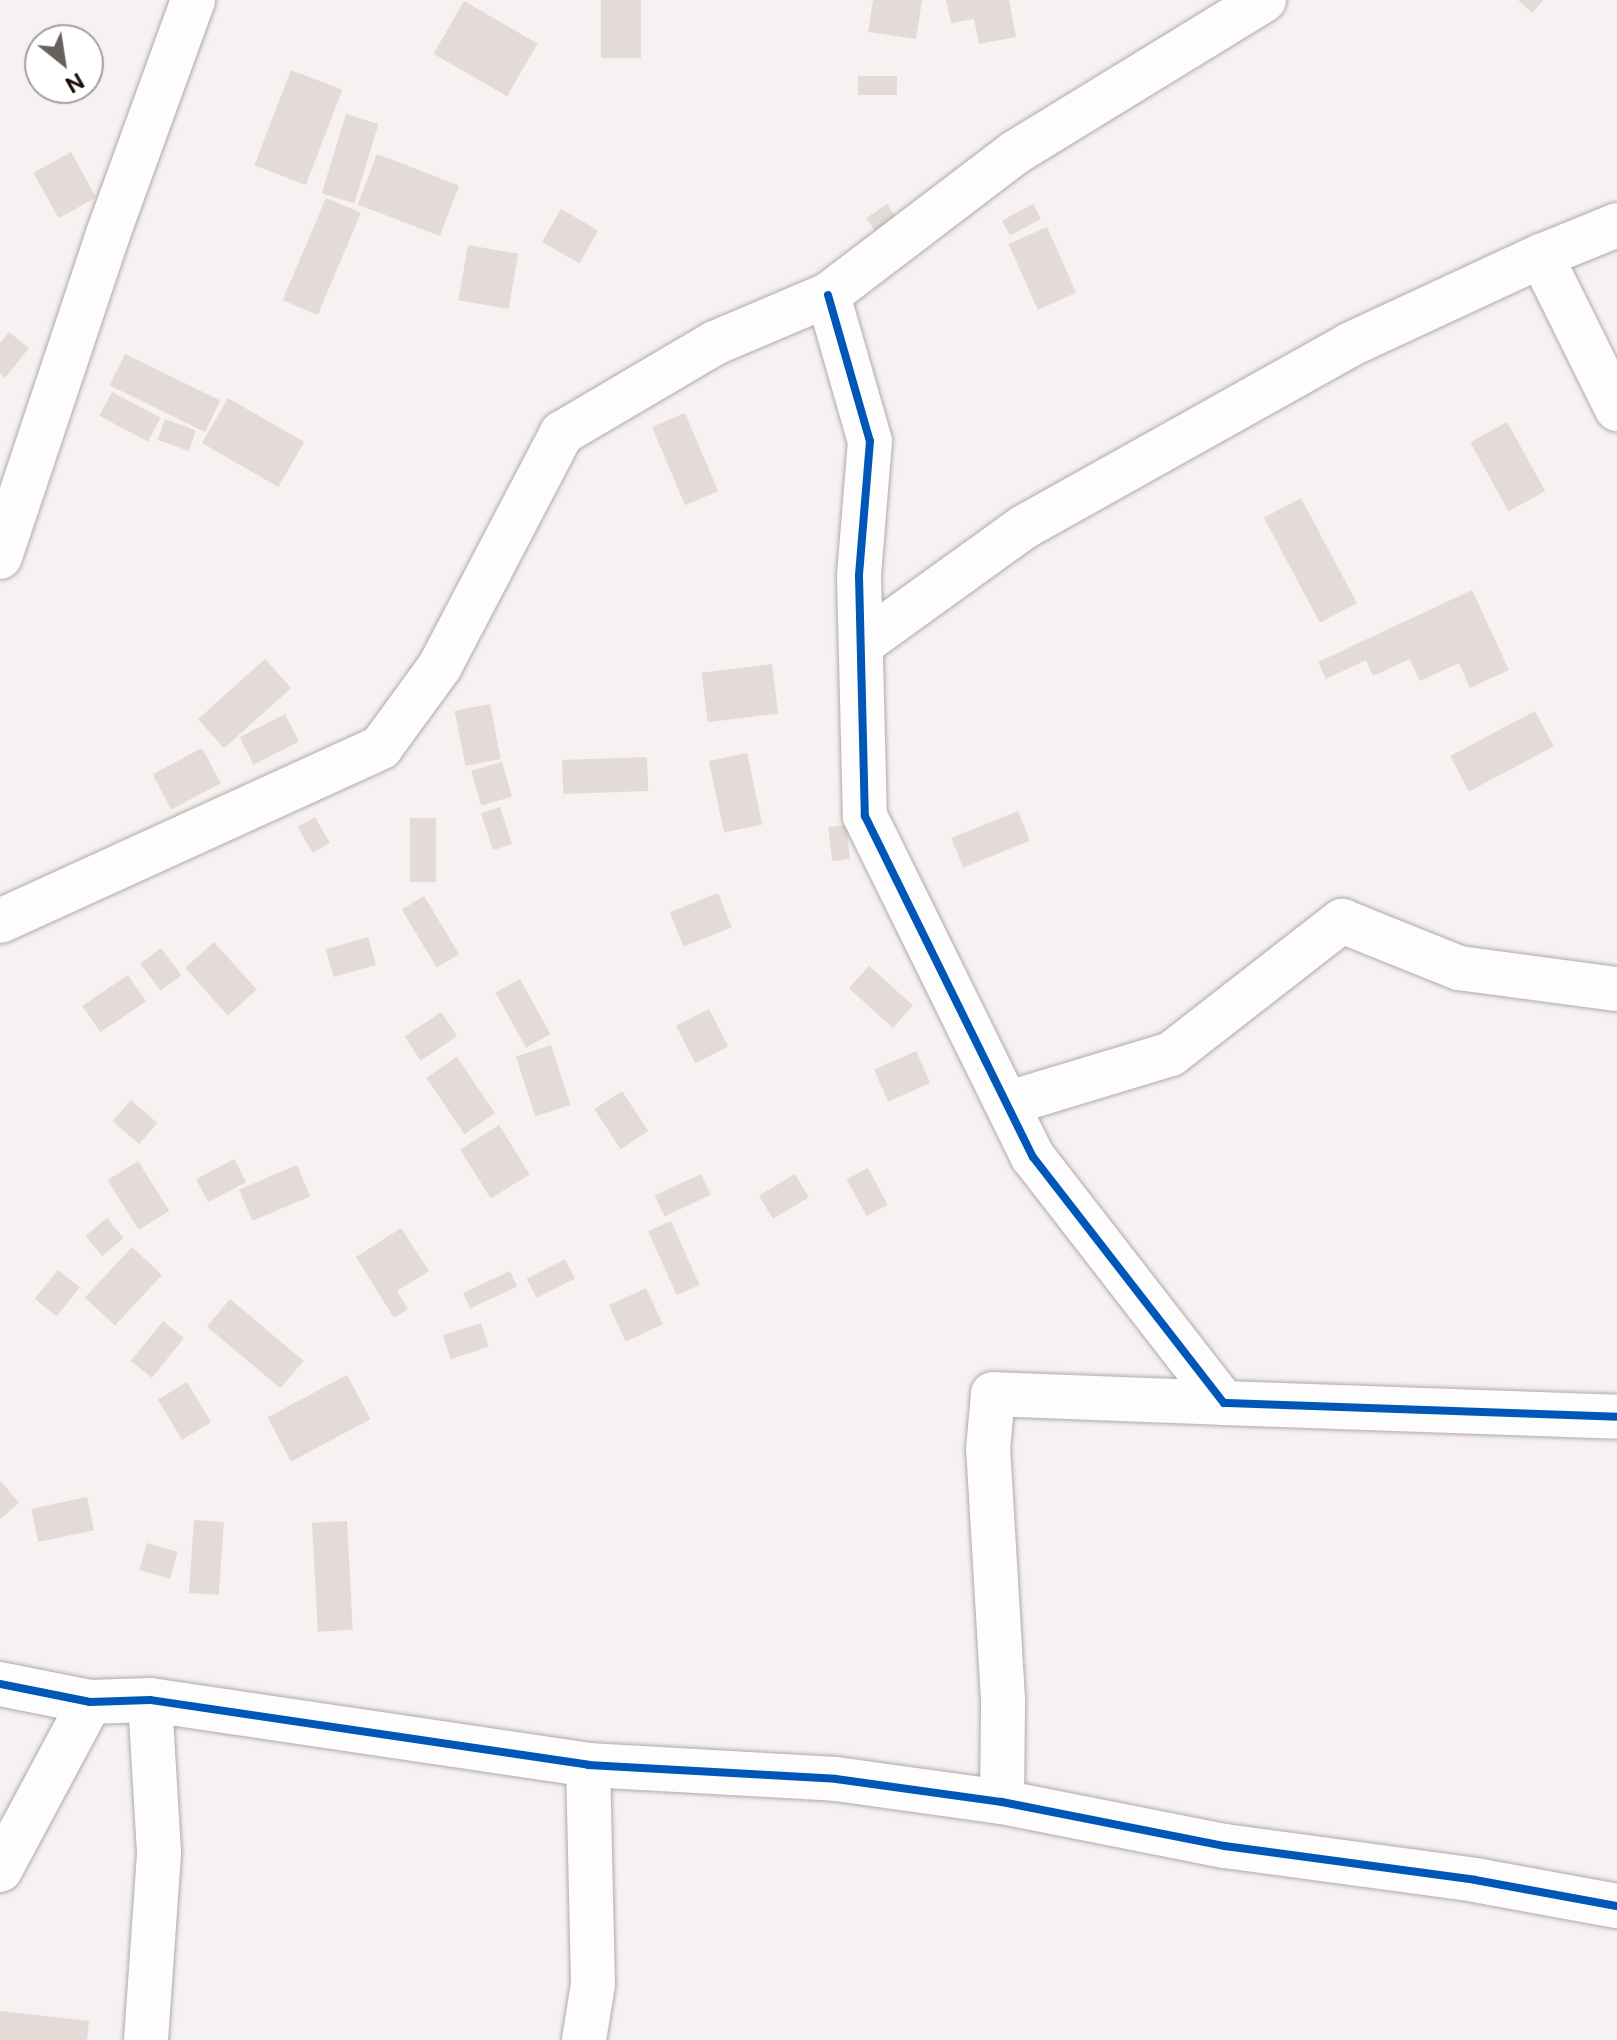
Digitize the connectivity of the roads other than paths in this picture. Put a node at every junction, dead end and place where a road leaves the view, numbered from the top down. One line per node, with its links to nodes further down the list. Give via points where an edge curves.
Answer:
1 (193, 0): 7 (street)
2 (1264, 0): 5 (street, via 1016,152)
3 (1617, 225): 4 (street)
4 (1541, 256): 6 (street); 8 (street, via 1349,345 1024,527)
5 (828, 295): 8 (street, via 870,441 859,576); 9 (street, via 715,343 562,433 440,666 381,747)
6 (1617, 409)
7 (0, 557)
8 (863, 643): 11 (street, via 865,816)
9 (0, 921)
10 (1617, 989): 11 (street, via 1459,968 1342,921 1171,1054)
11 (1009, 1103): 12 (street, via 1033,1157)
12 (1224, 1403): 13 (street); 18 (street, via 993,1394 988,1450 1003,1699)
13 (1617, 1417)
14 (0, 1684): 16 (street)
15 (150, 1700): 16 (street); 17 (street); 21 (street, via 159,1852)
16 (90, 1702): 19 (street)
17 (588, 1765): 18 (street, via 836,1779); 22 (street, via 593,1984)
18 (1002, 1802): 20 (street, via 1225,1846 1475,1880)
19 (0, 1870)
20 (1617, 1906)
21 (146, 2040)
22 (584, 2040)

